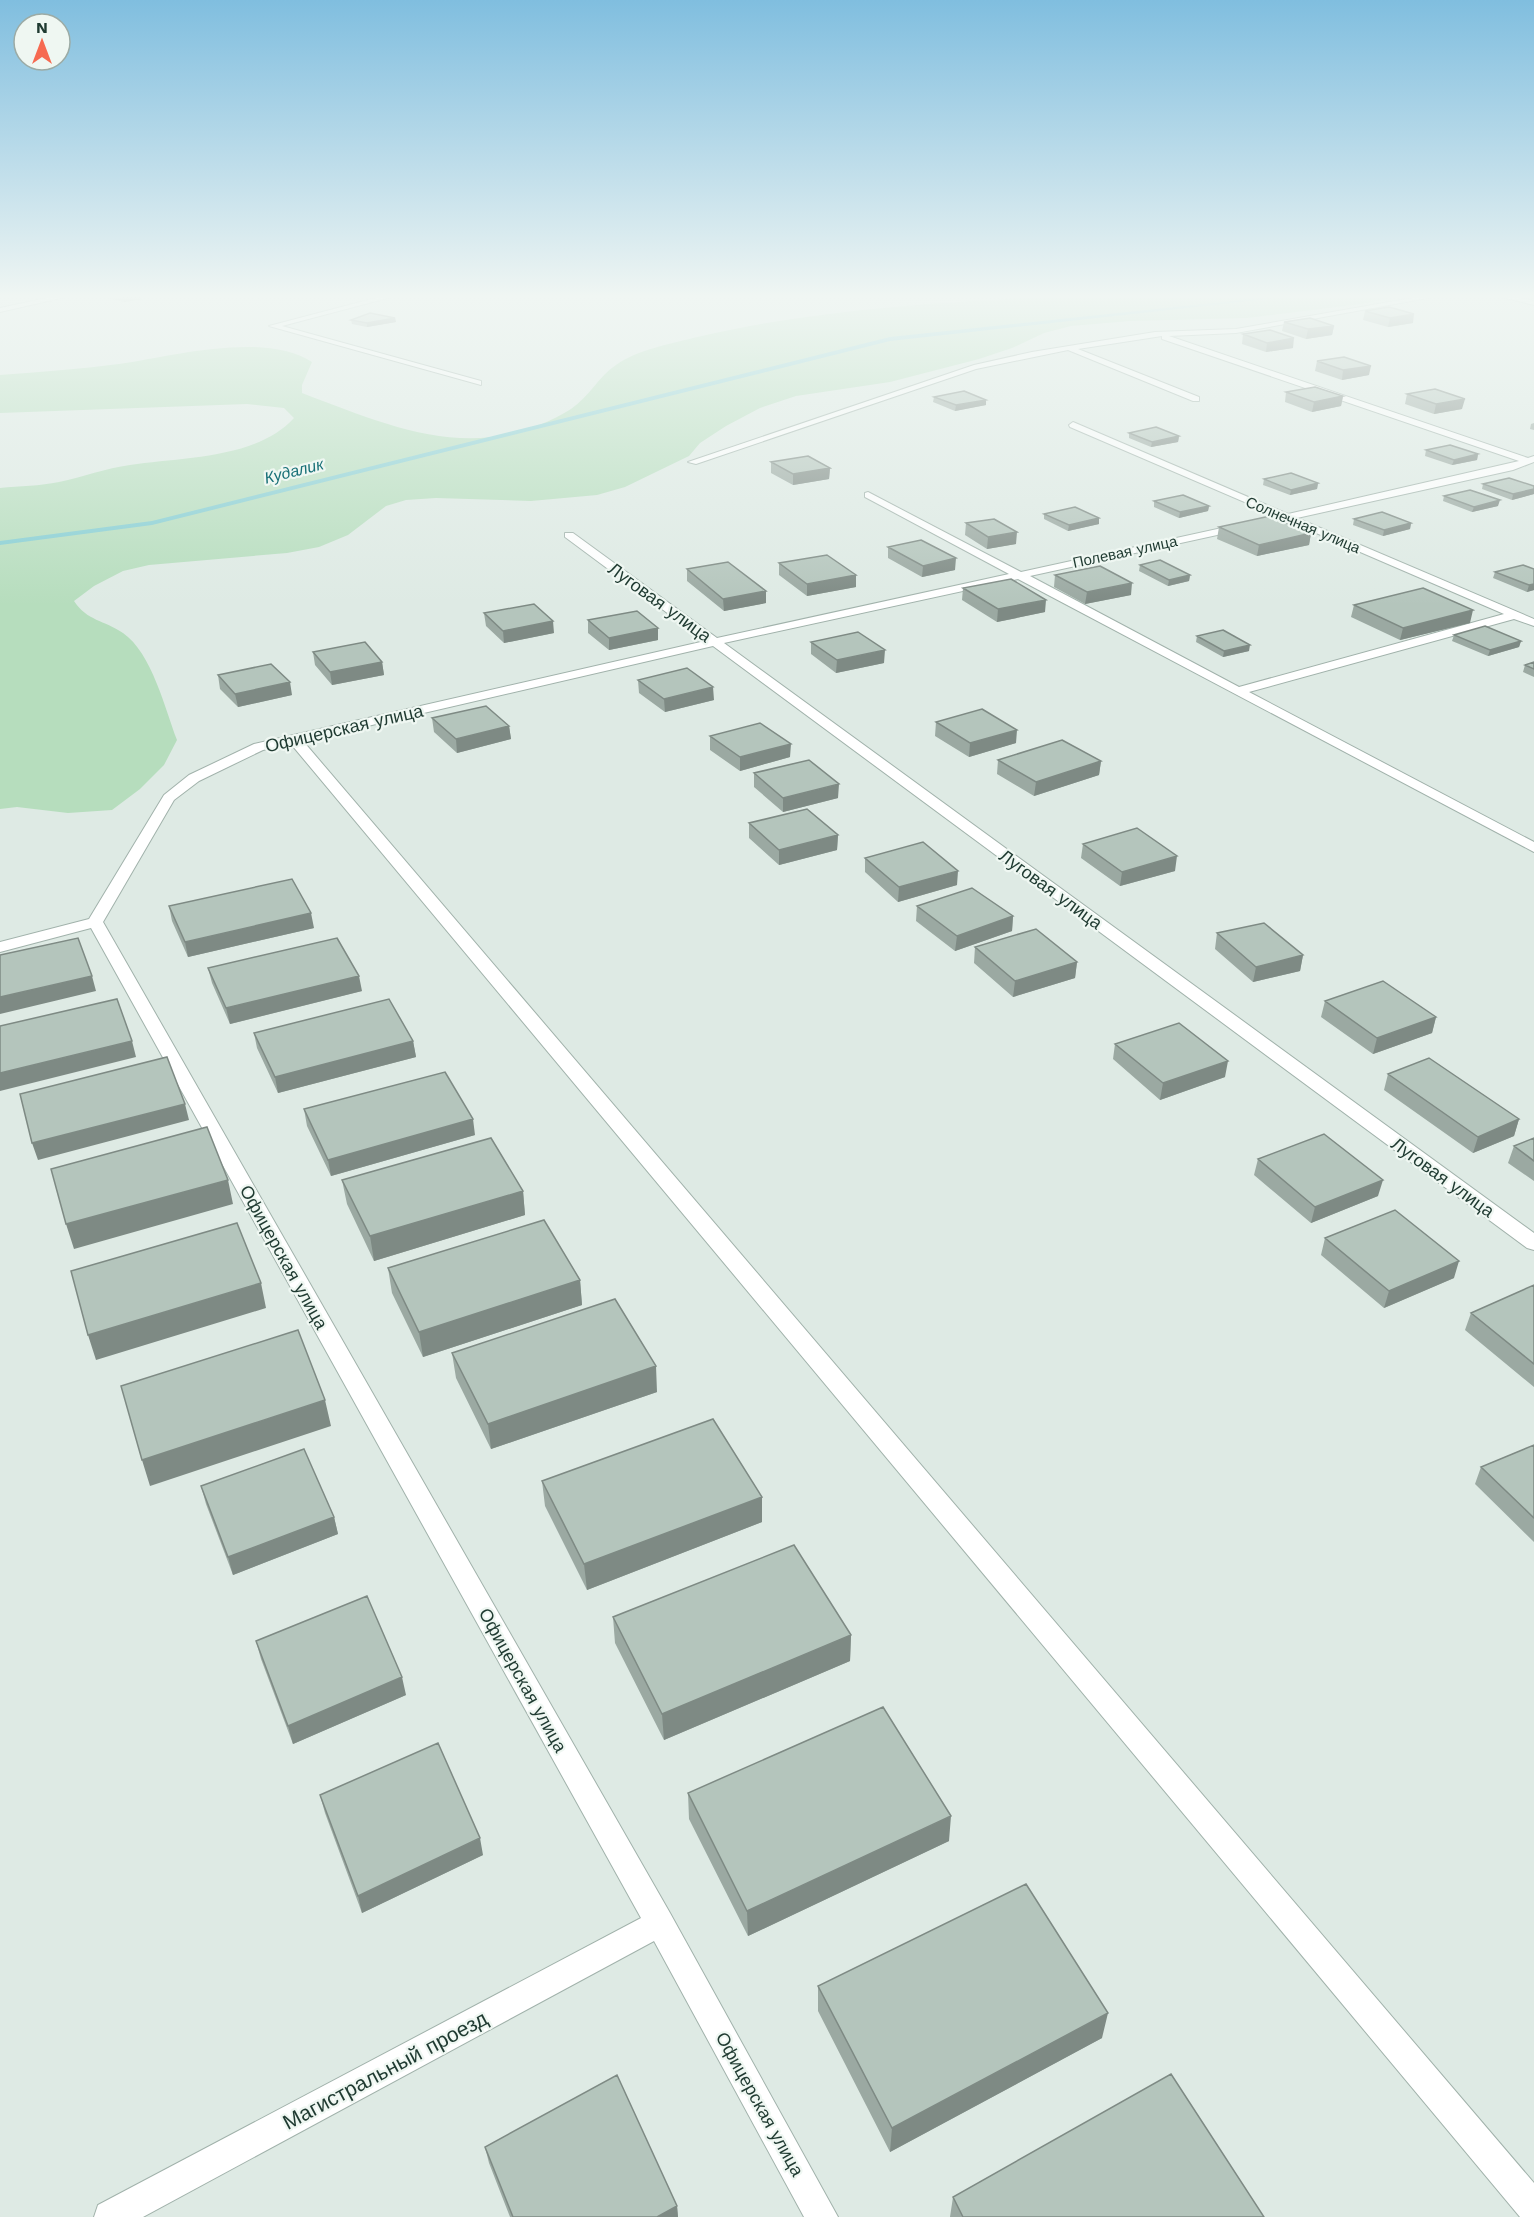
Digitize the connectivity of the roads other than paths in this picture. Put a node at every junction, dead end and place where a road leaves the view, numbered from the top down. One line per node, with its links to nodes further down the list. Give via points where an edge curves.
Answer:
1 (881, 398): 5 (street)
2 (1347, 398): 4 (street)
3 (1073, 425): 9 (street, Солнечная улица)
4 (1530, 460): 6 (street, Полевая улица)
5 (693, 462)
6 (1510, 468): 7 (street); 9 (street, Полевая улица)
7 (1526, 473)
8 (868, 495): 11 (street)
9 (1284, 516): 11 (street, Полевая улица); 12 (street, Солнечная улица)
10 (569, 535): 14 (street, Луговая улица)
11 (1019, 575): 14 (street, Полевая улица); 15 (street)
12 (1514, 615): 13 (street, Солнечная улица); 15 (street)
13 (1534, 623)
14 (715, 642): 16 (street, Офицерская улица); 20 (street, Луговая улица)
15 (1238, 691): 17 (street)
16 (294, 739): 18 (street, Офицерская улица, via 259,747 194,778 169,798); 22 (street)
17 (1534, 848)
18 (94, 922): 19 (street); 21 (street, Офицерская улица)
19 (0, 947)
20 (1534, 1244)
21 (660, 1923): 23 (street, Магистральный проезд); 24 (street, Офицерская улица)
22 (1534, 2208)
23 (110, 2217)
24 (822, 2217)

